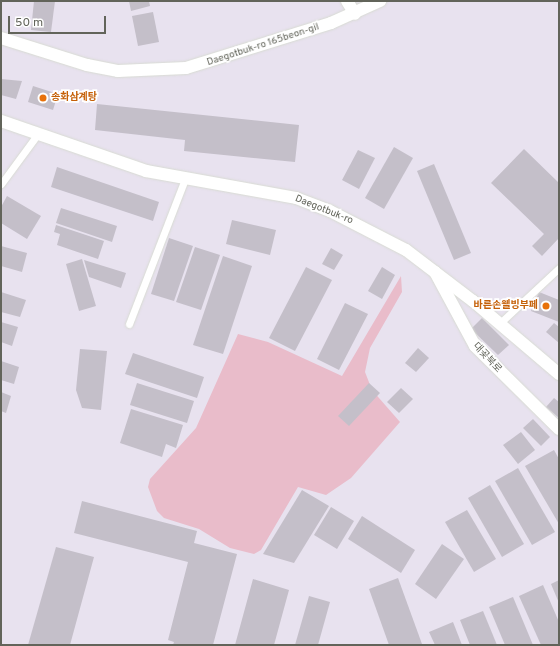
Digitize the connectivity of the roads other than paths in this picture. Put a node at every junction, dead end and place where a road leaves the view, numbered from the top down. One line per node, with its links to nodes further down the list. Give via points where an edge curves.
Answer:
1 (347, 1): 3 (street)
2 (380, 1): 3 (street, Daegotbuk-ro 165beon-gil)
3 (355, 14): 4 (street, Daegotbuk-ro 165beon-gil, via 210,64 150,71 87,66)
4 (1, 38)
5 (1, 121): 6 (street, Daegotbuk-ro)
6 (37, 135): 7 (street, Daegotbuk-ro, via 146,171); 8 (lane)
7 (185, 179): 10 (street, Daegotbuk-ro, via 302,201 371,230); 12 (lane)
8 (1, 184)
9 (559, 268): 11 (lane)
10 (435, 272): 11 (street, Daegotbuk-ro); 14 (street, 대곶북로, via 475,346)
11 (500, 323): 13 (street, Daegotbuk-ro)
12 (129, 324)
13 (559, 374)
14 (559, 429)

